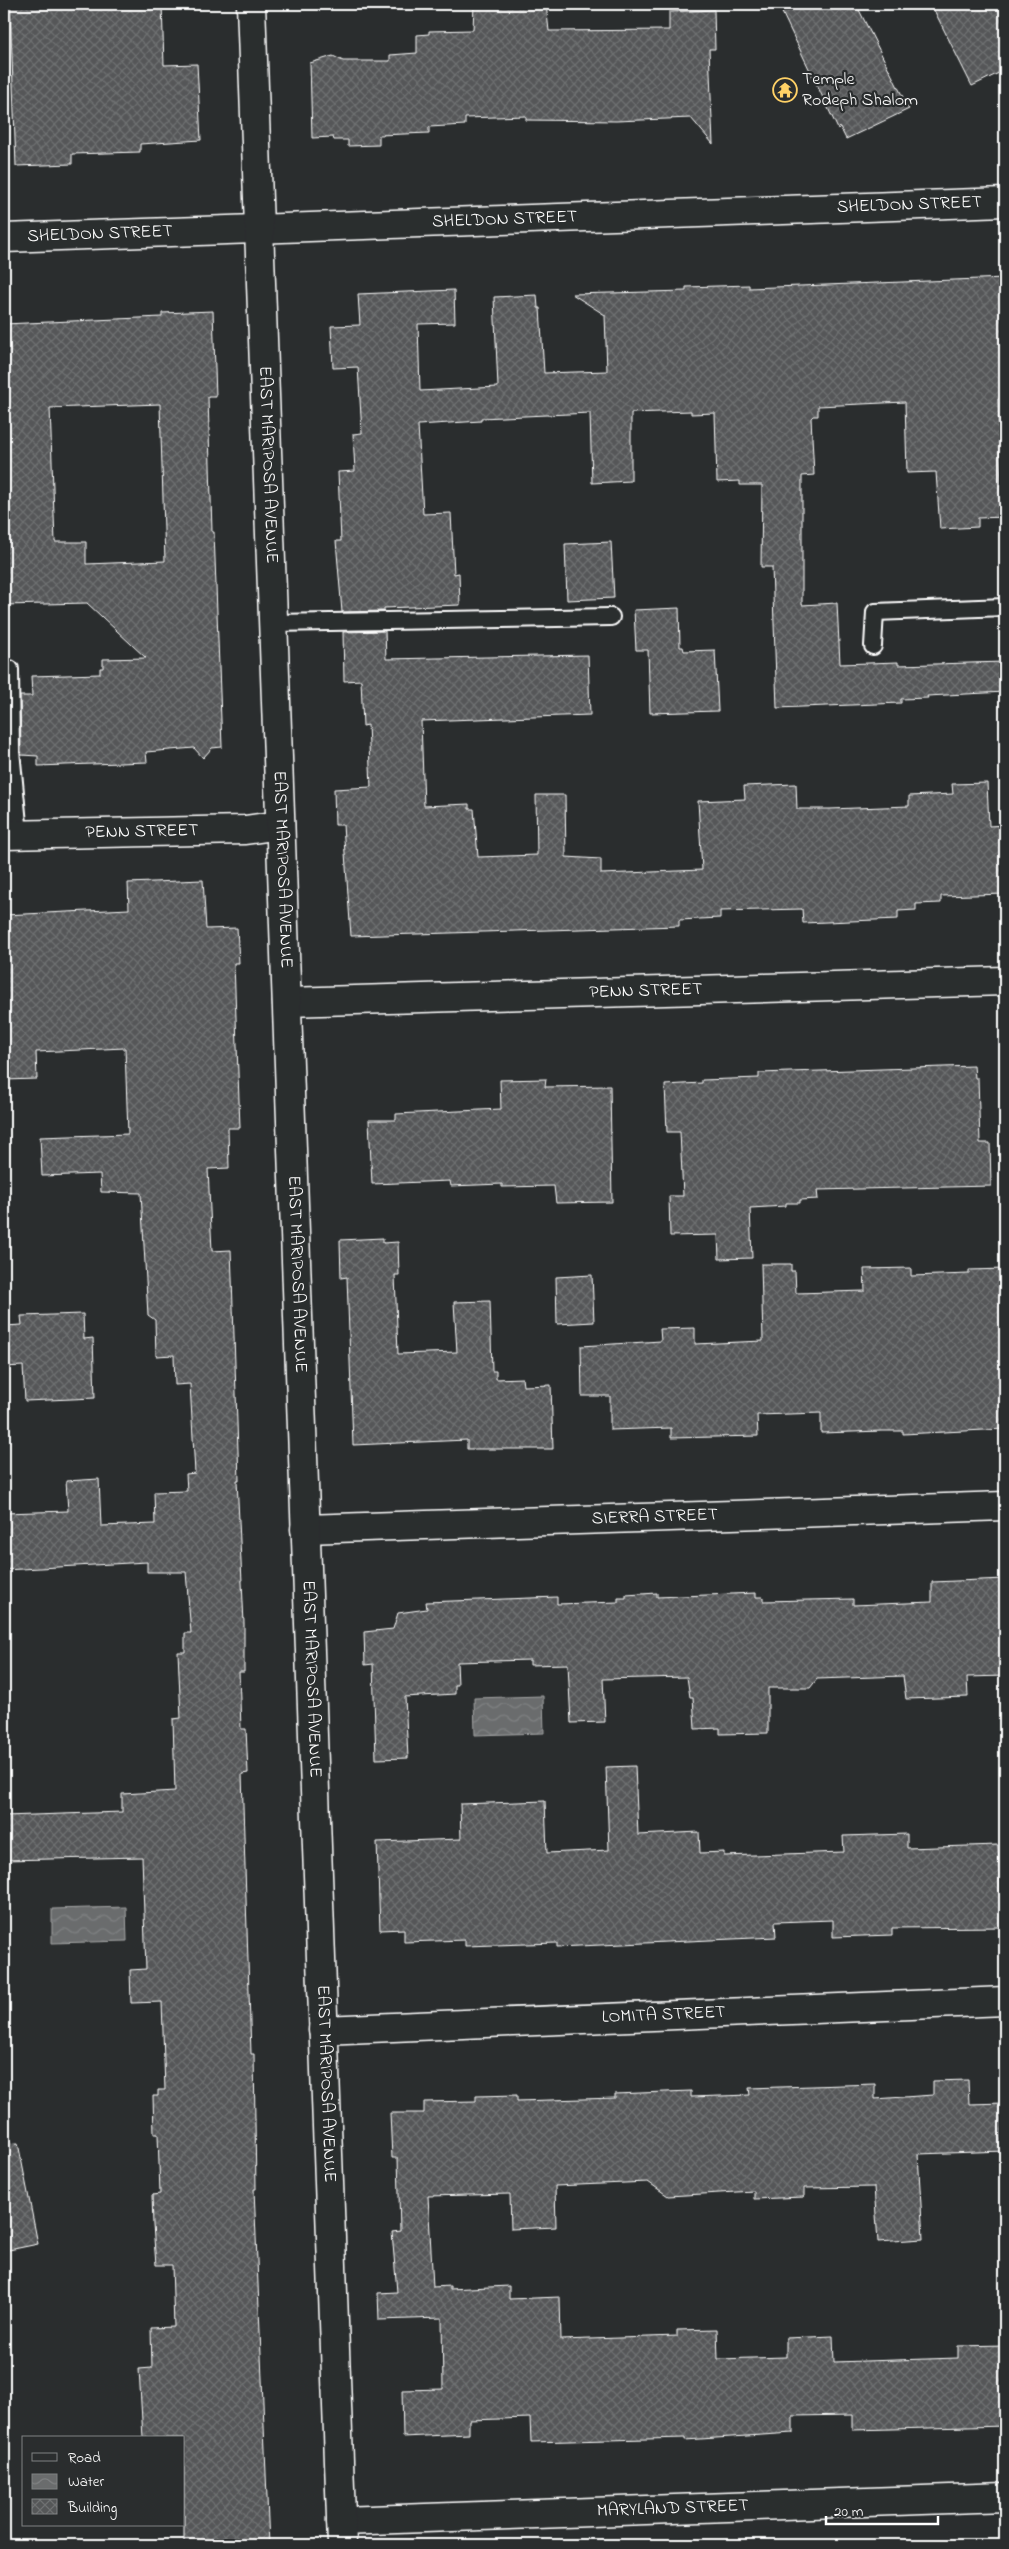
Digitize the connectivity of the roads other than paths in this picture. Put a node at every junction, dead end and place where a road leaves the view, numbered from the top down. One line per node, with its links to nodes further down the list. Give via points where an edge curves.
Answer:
1 (251, 4): 3 (street, EAST MARIPOSA AVENUE)
2 (1005, 202): 3 (street, SHELDON STREET)
3 (259, 229): 4 (street, SHELDON STREET); 7 (street, EAST MARIPOSA AVENUE)
4 (4, 238)
5 (1005, 607): 8 (lane, via 875,612)
6 (611, 617): 7 (lane)
7 (273, 622): 10 (street, EAST MARIPOSA AVENUE)
8 (873, 646)
9 (10, 669): 11 (lane)
10 (280, 825): 11 (street, PENN STREET, via 245,830); 13 (street, EAST MARIPOSA AVENUE)
11 (12, 835)
12 (1005, 981): 13 (street, PENN STREET)
13 (287, 1002): 15 (street, EAST MARIPOSA AVENUE)
14 (1005, 1506): 15 (street, SIERRA STREET)
15 (305, 1529): 17 (street, EAST MARIPOSA AVENUE)
16 (1005, 2001): 17 (street, LOMITA STREET)
17 (323, 2030): 19 (street, EAST MARIPOSA AVENUE)
18 (1005, 2497): 19 (street, MARYLAND STREET)
19 (342, 2533)

